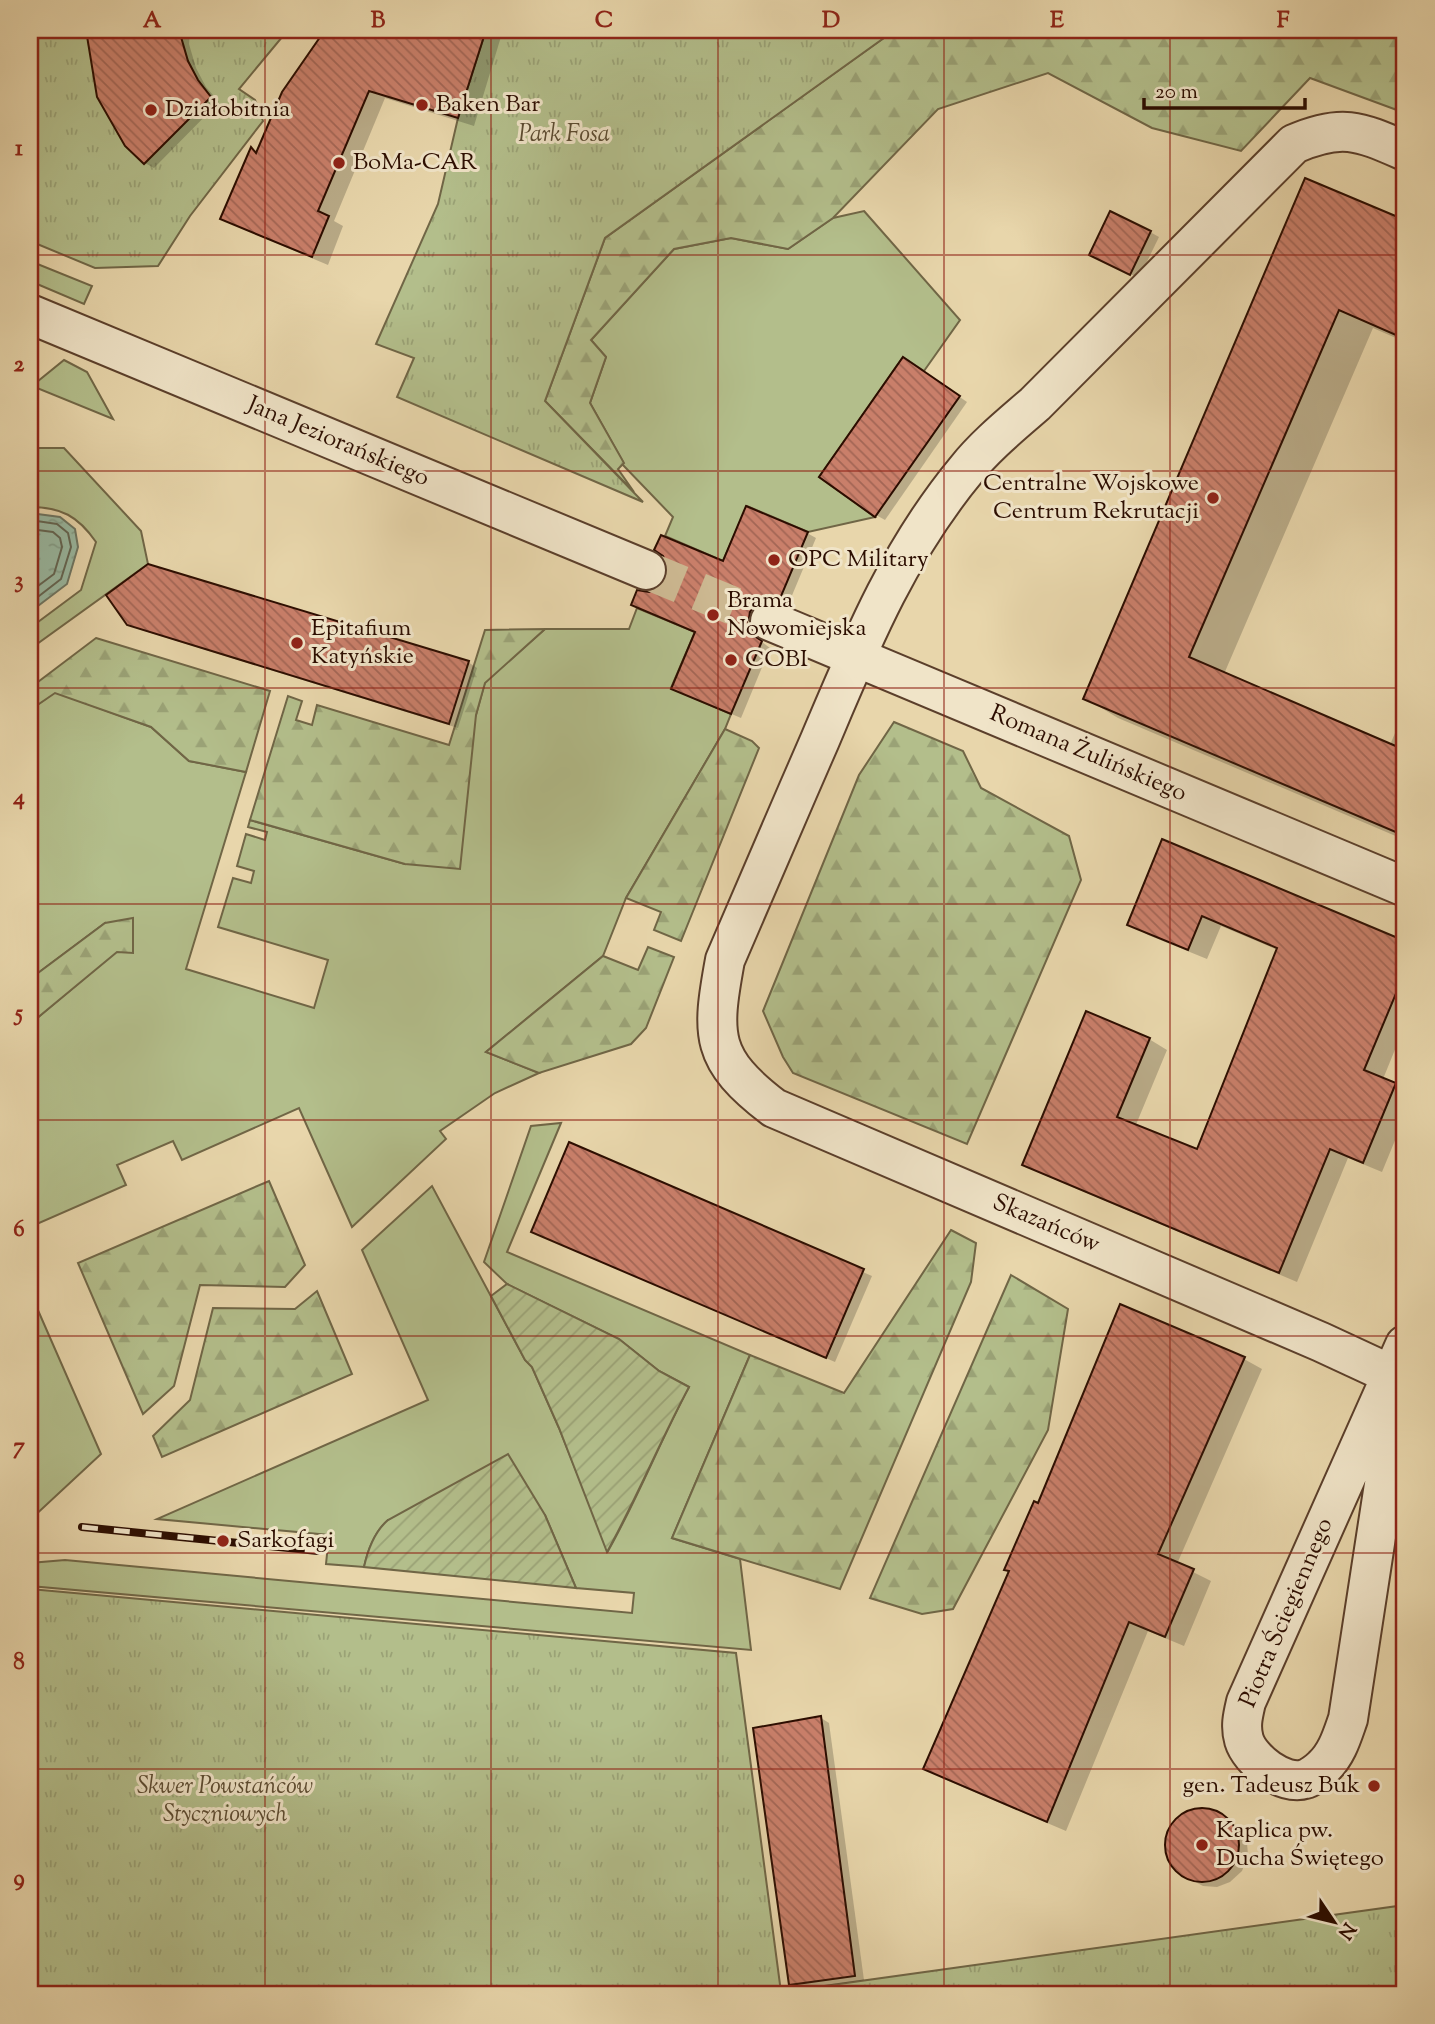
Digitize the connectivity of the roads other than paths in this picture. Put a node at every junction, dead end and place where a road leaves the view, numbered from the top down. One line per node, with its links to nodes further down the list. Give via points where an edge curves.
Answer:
1 (1405, 151): 5 (lane, via 1370,136 1332,131 1294,144 1277,158 966,470 887,586)
2 (30, 314): 3 (lane, Jana Jeziorańskiego)
3 (646, 570)
4 (770, 621): 5 (lane, Romana Żulińskiego)
5 (855, 657): 6 (lane, Romana Żulińskiego); 7 (lane, Skazańców, via 725,960 716,1033 727,1062 774,1108)
6 (1405, 887)
7 (1401, 1367): 7 (lane, Piotra Ściegiennego, via 1348,1719 1336,1752 1322,1768 1305,1779 1280,1776 1256,1760 1245,1742 1241,1724 1246,1702)

